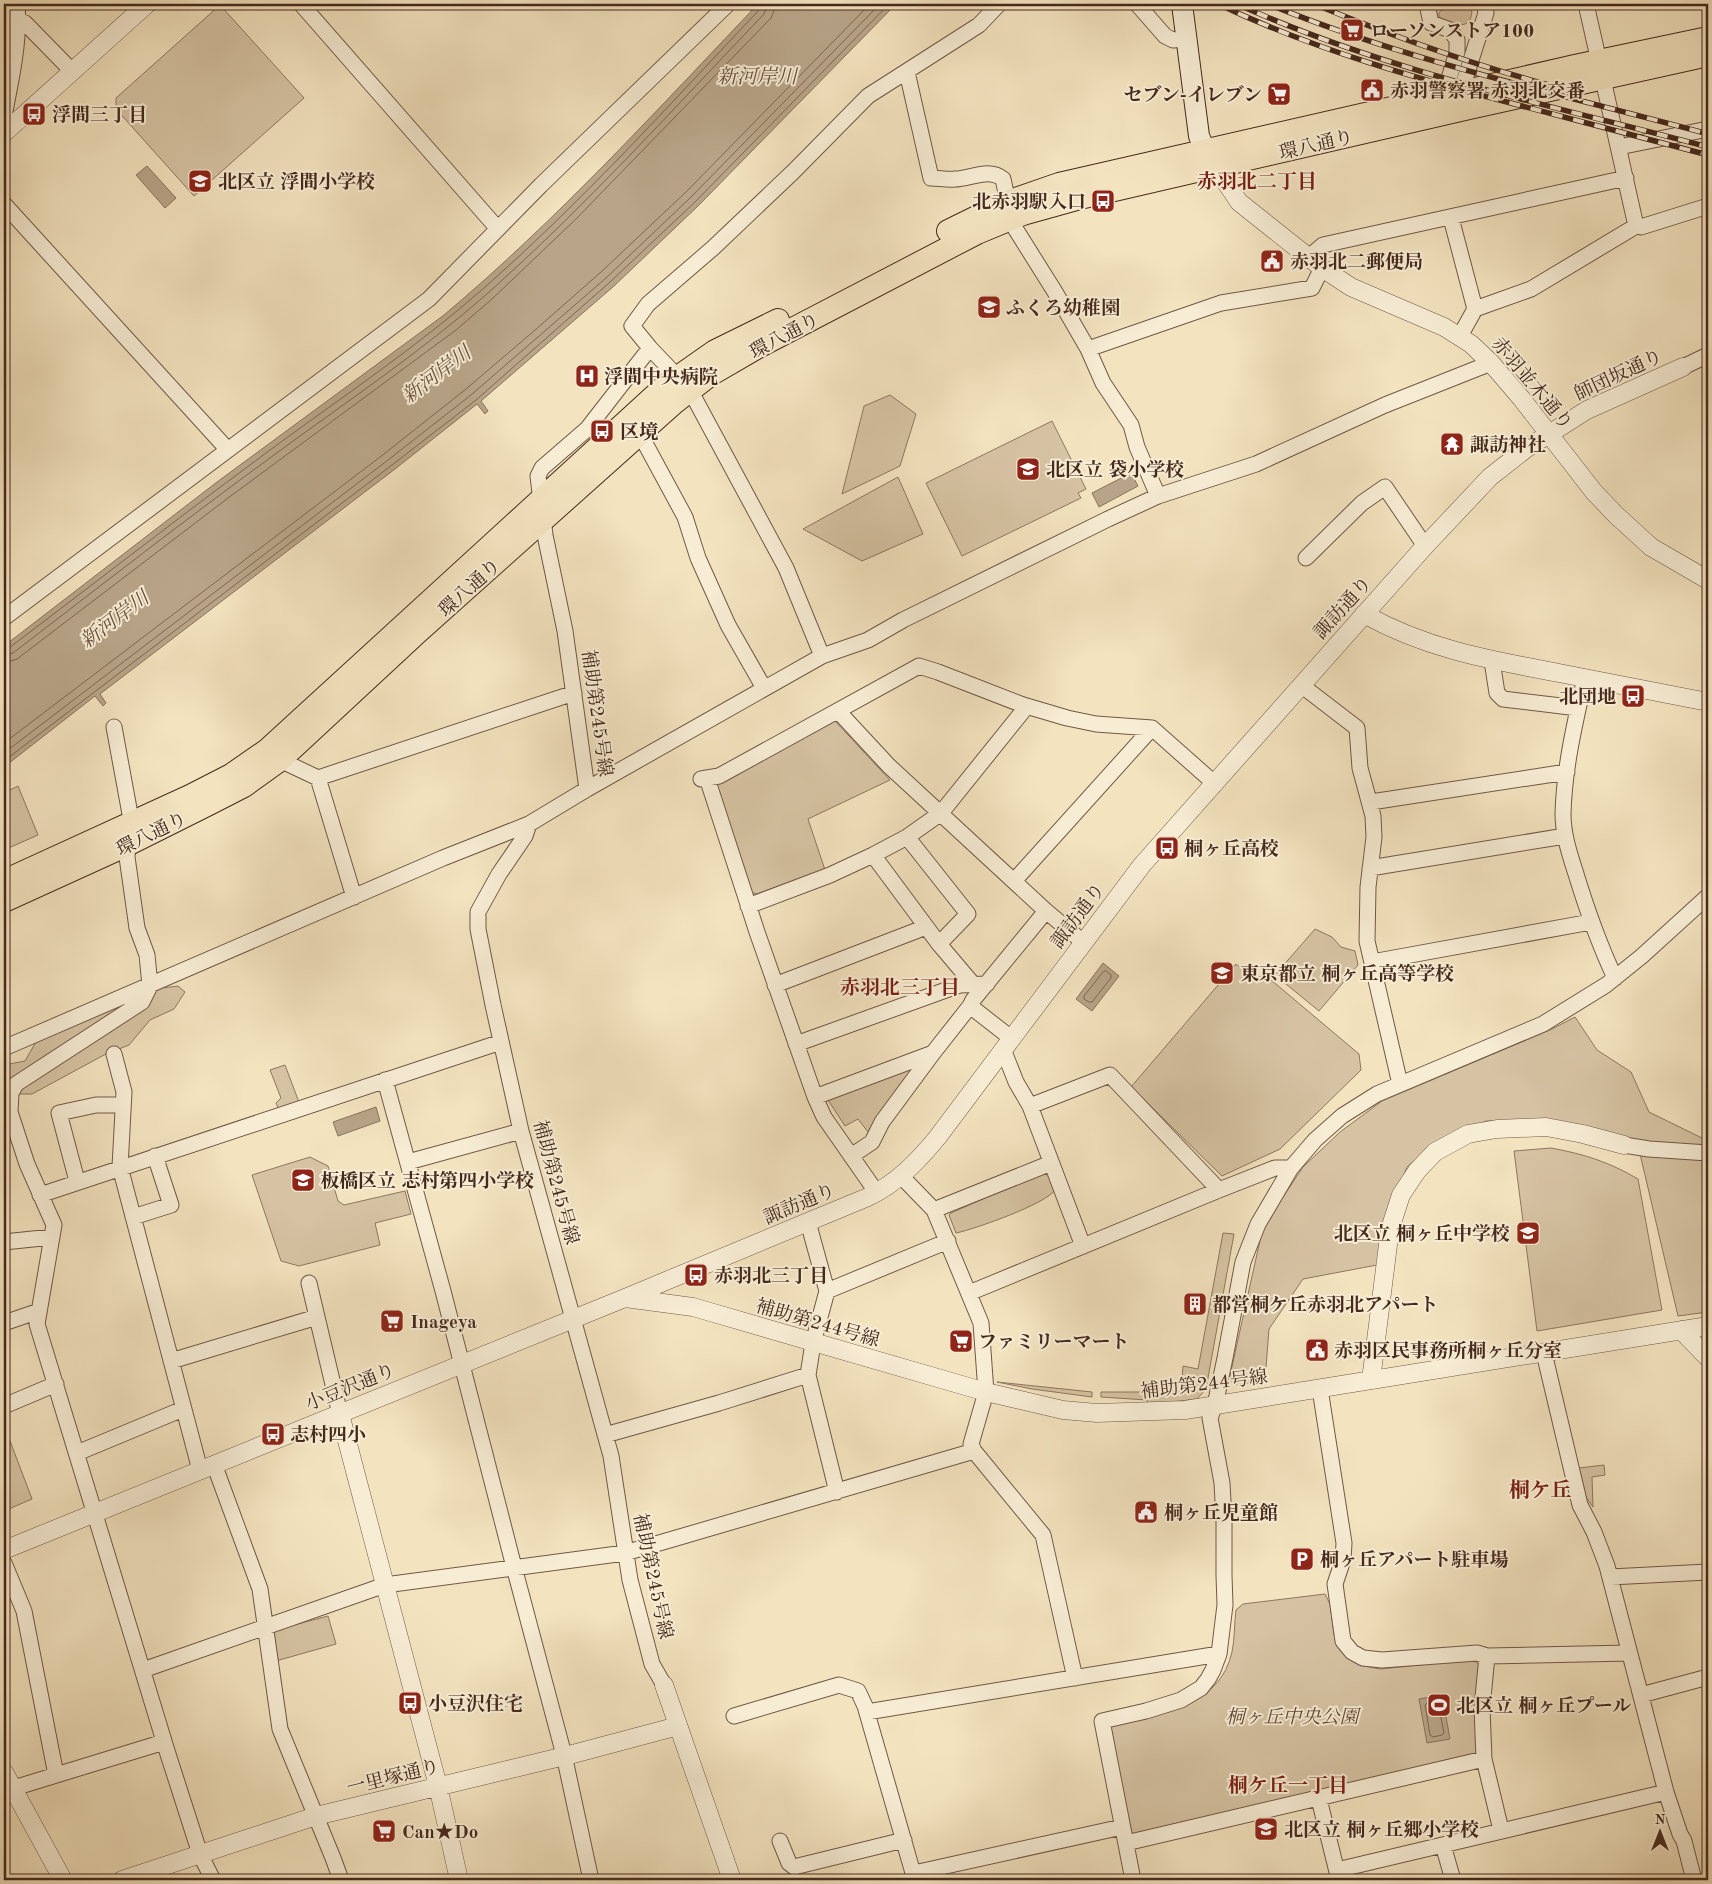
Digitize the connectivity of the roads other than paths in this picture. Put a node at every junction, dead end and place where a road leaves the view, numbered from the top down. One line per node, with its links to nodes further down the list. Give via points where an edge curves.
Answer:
1 (17, 4): 11 (street)
2 (147, 4): 18 (street)
3 (301, 4): 32 (street)
4 (728, 4): 32 (street)
5 (999, 4): 19 (street, via 979,25)
6 (1137, 4): 15 (street, via 1165,36 1173,40)
7 (1182, 4): 15 (main road)
8 (1427, 4): 13 (street, via 1430,23 1450,30)
9 (1484, 4): 12 (street, via 1486,13)
10 (1586, 4): 17 (street)
11 (11, 20): 18 (street, via 25,23); 20 (street)
12 (1482, 25): 13 (street, via 1469,36); 21 (street)
13 (1456, 37): 21 (street, via 1458,52 1448,82)
14 (1708, 38): 17 (main road, 環八通り)
15 (1187, 39): 25 (main road, via 1199,136)
16 (1708, 55): 17 (main road, 環八通り)
17 (1601, 69): 21 (main road, 環八通り); 24 (street)
18 (72, 71): 22 (street)
19 (907, 72): 29 (street, via 931,178 998,175 1003,179); 36 (street, via 868,96 713,248 648,304 632,326)
20 (8, 75): 22 (street)
21 (1455, 100): 25 (main road, 環八通り)
22 (5, 124)
23 (1708, 128): 24 (street)
24 (1619, 147): 26 (street)
25 (1210, 158): 29 (main road, 環八通り, via 1056,204); 33 (street, 赤羽並木通り, via 1239,202)
26 (1626, 178): 30 (street); 31 (street)
27 (4, 204): 44 (street)
28 (1708, 206): 31 (street)
29 (1009, 210): 37 (street, via 1015,228); 41 (main road, 環八通り, via 977,233 710,375)
30 (1451, 218): 33 (street, via 1323,245); 34 (street)
31 (1636, 226): 34 (street, via 1531,289)
32 (498, 229): 44 (street, via 429,299)
33 (1315, 263): 35 (street, 赤羽並木通り, via 1351,286); 37 (street, via 1312,288 1221,303)
34 (1475, 309): 35 (street)
35 (1460, 336): 39 (street, 赤羽並木通り)
36 (650, 348): 41 (street); 46 (street, 補助第245号線, via 588,429 539,472)
37 (1088, 349): 45 (street, via 1103,383 1131,425)
38 (1708, 355): 40 (street, 師団坂通り)
39 (1491, 362): 43 (street, 赤羽並木通り); 45 (street, via 1378,408 1256,464)
40 (1683, 367): 43 (street, 師団坂通り, via 1587,410)
41 (684, 383): 42 (main road, 環八通り); 46 (main road, 環八通り); 53 (street, via 786,568)
42 (640, 434): 47 (main road, 環八通り); 57 (street, via 685,517 698,558 728,625)
43 (1549, 434): 48 (street, 諏訪通り, via 1490,477); 50 (street, 赤羽並木通り, via 1594,492 1634,533)
44 (228, 450): 51 (street)
45 (1158, 496): 53 (street, via 868,640)
46 (541, 499): 47 (street, 補助第245号線); 73 (main road, 環八通り, via 267,750)
47 (543, 521): 58 (street, 補助第245号線); 65 (main road, 環八通り)
48 (1425, 546): 49 (street, via 1385,488 1362,503); 52 (street, 諏訪通り)
49 (1306, 558)
50 (1708, 580)
51 (5, 612)
52 (1364, 614): 54 (street, via 1410,638); 56 (street, 諏訪通り)
53 (822, 656): 57 (street)
54 (1492, 661): 55 (street); 61 (street, via 1497,693 1503,699)
55 (1586, 678): 59 (street); 61 (street)
56 (1301, 685): 68 (street, 諏訪通り); 70 (street, via 1357,728 1360,768)
57 (764, 688): 69 (street)
58 (574, 694): 67 (street); 69 (street, 補助第245号線)
59 (1708, 702)
60 (1028, 706): 62 (street, via 919,666); 64 (street, via 1096,724); 71 (street)
61 (1578, 708): 66 (street)
62 (838, 711): 71 (street, via 889,766); 83 (street, via 719,776 704,779)
63 (114, 727): 73 (street, via 130,814)
64 (1152, 728): 68 (street); 79 (street)
65 (280, 760): 67 (street); 73 (main road, 環八通り, via 244,786)
66 (1567, 772): 70 (street); 75 (street, via 1563,815)
67 (318, 778): 81 (street)
68 (1214, 782): 87 (street, 諏訪通り, via 1142,865)
69 (590, 789): 72 (street, 補助第245号線)
70 (1370, 802): 77 (street, via 1374,837)
71 (941, 813): 74 (street); 79 (street)
72 (530, 824): 81 (street); 95 (street, 補助第245号線, via 478,912 480,939)
73 (129, 835): 78 (main road, 環八通り); 82 (main road, 環八通り); 92 (street, via 127,857 137,928 147,955)
74 (907, 836): 76 (street); 88 (street, via 968,914)
75 (1565, 836): 77 (street); 85 (street)
76 (873, 855): 83 (street); 86 (street)
77 (1370, 868): 89 (street, via 1367,941)
78 (4, 881)
79 (1014, 881): 84 (street)
80 (1708, 896): 90 (street, via 1681,923)
81 (354, 897): 92 (street)
82 (4, 901)
83 (748, 906): 91 (street)
84 (1046, 911): 87 (street); 93 (street)
85 (1591, 922): 89 (street); 90 (street)
86 (926, 927): 88 (street); 91 (street)
87 (1083, 942): 97 (street, 諏訪通り)
88 (939, 944): 93 (street)
89 (1372, 962): 102 (street)
90 (1614, 978): 102 (street, via 1544,1024)
91 (775, 984): 96 (street)
92 (150, 986): 98 (street); 119 (street, via 142,1002 16,1084 11,1093 10,1112 26,1164)
93 (980, 987): 94 (street); 96 (street, via 960,985)
94 (970, 1006): 97 (street); 99 (street)
95 (500, 1042): 101 (street); 106 (street, 補助第245号線)
96 (796, 1044): 103 (street)
97 (1007, 1044): 105 (street, via 1016,1082); 115 (street, 諏訪通り, via 925,1153)
98 (4, 1048)
99 (933, 1052): 103 (street); 110 (street, via 882,1122 872,1142)
100 (114, 1054): 104 (street, via 124,1092)
101 (385, 1080): 109 (street); 111 (street)
102 (1400, 1084): 114 (street, via 1342,1116)
103 (815, 1097): 110 (street, via 824,1117)
104 (124, 1105): 113 (street); 116 (street, via 96,1105 59,1114)
105 (1030, 1106): 112 (street); 117 (street, via 1110,1075)
106 (521, 1131): 111 (street); 133 (street, 補助第245号線)
107 (1624, 1145): 108 (street); 143 (street, via 1546,1127 1468,1134 1435,1152 1401,1195 1390,1229)
108 (1708, 1153)
109 (154, 1156): 113 (street); 121 (street, via 171,1205)
110 (851, 1156): 118 (street)
111 (408, 1162): 141 (street)
112 (1050, 1163): 120 (street); 126 (street)
113 (120, 1167): 116 (street); 121 (street)
114 (1291, 1168): 117 (street, via 1275,1168); 148 (street, via 1258,1224 1243,1262)
115 (901, 1176): 118 (street, 諏訪通り); 120 (street)
116 (77, 1181): 119 (street)
117 (1219, 1190): 126 (street)
118 (877, 1193): 122 (street, 諏訪通り)
119 (40, 1194): 123 (street, via 54,1225)
120 (934, 1210): 124 (street)
121 (133, 1217): 140 (street)
122 (808, 1222): 128 (street); 130 (street, 諏訪通り)
123 (52, 1237): 125 (street); 131 (street)
124 (948, 1241): 128 (street); 129 (street)
125 (4, 1242)
126 (1083, 1246): 129 (street)
127 (309, 1283): 132 (street)
128 (827, 1291): 137 (street)
129 (970, 1293): 146 (street, via 981,1323)
130 (625, 1298): 133 (street, 諏訪通り); 137 (street, 補助第244号線, via 693,1308)
131 (39, 1311): 134 (street); 144 (street, via 37,1324)
132 (318, 1317): 140 (street); 150 (street)
133 (573, 1318): 141 (street, 小豆沢通り); 151 (street, 補助第245号線)
134 (4, 1323)
135 (1708, 1326): 136 (street, 補助第244号線)
136 (1681, 1330): 138 (street, 補助第244号線); 139 (street)
137 (813, 1343): 142 (street); 146 (street, 補助第244号線)
138 (1544, 1353): 143 (street, 補助第244号線); 162 (street, via 1580,1505 1594,1532)
139 (1708, 1358)
140 (171, 1361): 149 (street)
141 (461, 1364): 150 (street, 小豆沢通り); 160 (street)
142 (808, 1375): 151 (street); 155 (street)
143 (1371, 1380): 145 (street, 補助第244号線)
144 (56, 1384): 147 (street); 153 (street)
145 (1320, 1389): 148 (street, 補助第244号線); 167 (street, via 1344,1543 1343,1560 1335,1584 1343,1641 1357,1656 1372,1660 1477,1653)
146 (986, 1392): 148 (street, 補助第244号線, via 1063,1410 1097,1413 1185,1410); 152 (street, via 971,1444)
147 (4, 1405)
148 (1215, 1405): 166 (street, via 1210,1418 1222,1483 1224,1520 1225,1605)
149 (184, 1409): 153 (street); 154 (street)
150 (340, 1414): 154 (street, 小豆沢通り); 163 (street)
151 (605, 1435): 158 (street, 補助第245号線)
152 (974, 1452): 155 (street); 170 (street, via 1043,1535)
153 (77, 1453): 156 (street)
154 (207, 1467): 156 (street, 小豆沢通り); 164 (street, via 260,1589)
155 (837, 1492): 158 (street)
156 (95, 1513): 157 (street, 小豆沢通り); 168 (street)
157 (4, 1550)
158 (625, 1553): 160 (street); 171 (street, 補助第245号線, via 652,1664)
159 (4, 1563): 180 (street, via 24,1611)
160 (514, 1567): 163 (street); 177 (street)
161 (1708, 1572): 162 (street)
162 (1610, 1577): 165 (street)
163 (385, 1585): 164 (street); 181 (street)
164 (264, 1628): 168 (street); 185 (street, via 280,1730)
165 (1629, 1653): 167 (street); 172 (street)
166 (1219, 1654): 170 (street); 186 (street, via 1201,1688 1181,1700 1102,1721)
167 (1487, 1656): 178 (street, via 1482,1708)
168 (143, 1670): 176 (street)
169 (1708, 1677): 172 (street)
170 (1075, 1678): 173 (street)
171 (664, 1685): 175 (street, 補助第245号線)
172 (1641, 1695): 183 (street)
173 (867, 1712): 174 (street, via 858,1691 839,1685); 188 (street)
174 (734, 1716)
175 (678, 1726): 177 (street, 一里塚通り); 201 (street, 補助第245号線)
176 (164, 1742): 180 (street); 192 (street)
177 (564, 1755): 181 (street, 一里塚通り); 200 (street)
178 (1484, 1759): 184 (street); 187 (street)
179 (4, 1772): 182 (street)
180 (56, 1775): 182 (street)
181 (438, 1786): 185 (street, 一里塚通り); 199 (street)
182 (8, 1789): 195 (street)
183 (1666, 1792): 187 (street); 204 (street)
184 (1319, 1799): 190 (street); 193 (street)
185 (316, 1816): 192 (street, 一里塚通り); 198 (street)
186 (1122, 1827): 190 (street); 194 (street)
187 (1501, 1830): 191 (street)
188 (904, 1840): 189 (street, via 794,1868); 194 (street)
189 (780, 1841)
190 (1126, 1843): 202 (street)
191 (1443, 1845): 193 (street); 203 (street)
192 (200, 1854): 196 (street, 一里塚通り); 197 (street)
193 (1338, 1875)
194 (915, 1877)
195 (63, 1880)
196 (122, 1880)
197 (213, 1880)
198 (340, 1880)
199 (459, 1880)
200 (591, 1880)
201 (732, 1880)
202 (1133, 1880)
203 (1453, 1880)
204 (1694, 1880)

